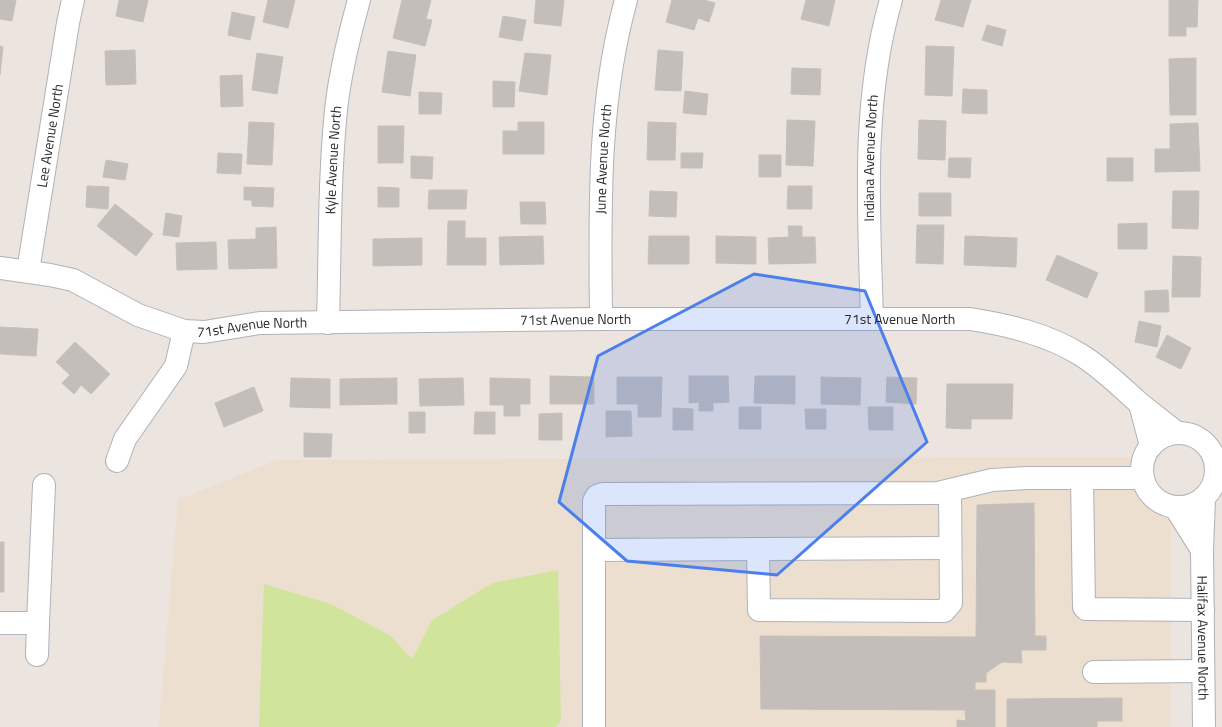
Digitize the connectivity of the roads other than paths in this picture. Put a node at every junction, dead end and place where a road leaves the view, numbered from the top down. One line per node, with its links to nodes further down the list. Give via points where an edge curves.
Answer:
1 (73, 0): 6 (street, Lee Avenue North)
2 (359, 0): 9 (street, Kyle Avenue North, via 350,31 336,109 331,187)
3 (626, 0): 7 (street, June Avenue North, via 617,31 605,109 599,187)
4 (892, 0): 8 (street, Indiana Avenue North, via 884,23 872,102 869,181)
5 (0, 268): 6 (street, 71st Avenue North)
6 (28, 271): 10 (street, 71st Avenue North, via 73,280 138,315)
7 (600, 319): 8 (street, 71st Avenue North); 9 (street, 71st Avenue North)
8 (872, 319): 11 (street, 71st Avenue North, via 970,319 1008,325 1042,336 1081,355)
9 (328, 323): 10 (street, 71st Avenue North, via 260,323 204,332)
10 (184, 331): 15 (street, via 176,366 125,439)
11 (1140, 404): 12 (street, 71st Avenue North); 14 (street)
12 (1177, 432): 13 (street, via 1187,433); 14 (street, via 1163,437)
13 (1214, 445): 16 (street)
14 (1151, 446): 18 (street, via 1142,467)
15 (117, 461)
16 (1219, 475): 21 (street)
17 (1082, 478): 18 (street); 20 (street, via 992,480); 27 (street, via 1084,607)
18 (1143, 478): 22 (street, via 1154,498)
19 (44, 485): 29 (street)
20 (950, 491): 23 (street); 25 (street, via 938,494 603,494 597,496 594,501)
21 (1204, 499): 22 (street, via 1190,506); 26 (street, Halifax Avenue North)
22 (1175, 507): 26 (street)
23 (950, 548): 24 (street); 24 (street, via 951,604 944,611 759,610)
24 (758, 549): 25 (street)
25 (594, 550): 33 (street)
26 (1202, 550): 27 (street, Halifax Avenue North)
27 (1203, 610): 31 (street, Halifax Avenue North)
28 (0, 623): 29 (street)
29 (38, 623): 30 (street)
30 (37, 655)
31 (1204, 671): 32 (street); 34 (street, Halifax Avenue North)
32 (1094, 672)
33 (594, 727)
34 (1204, 727)

